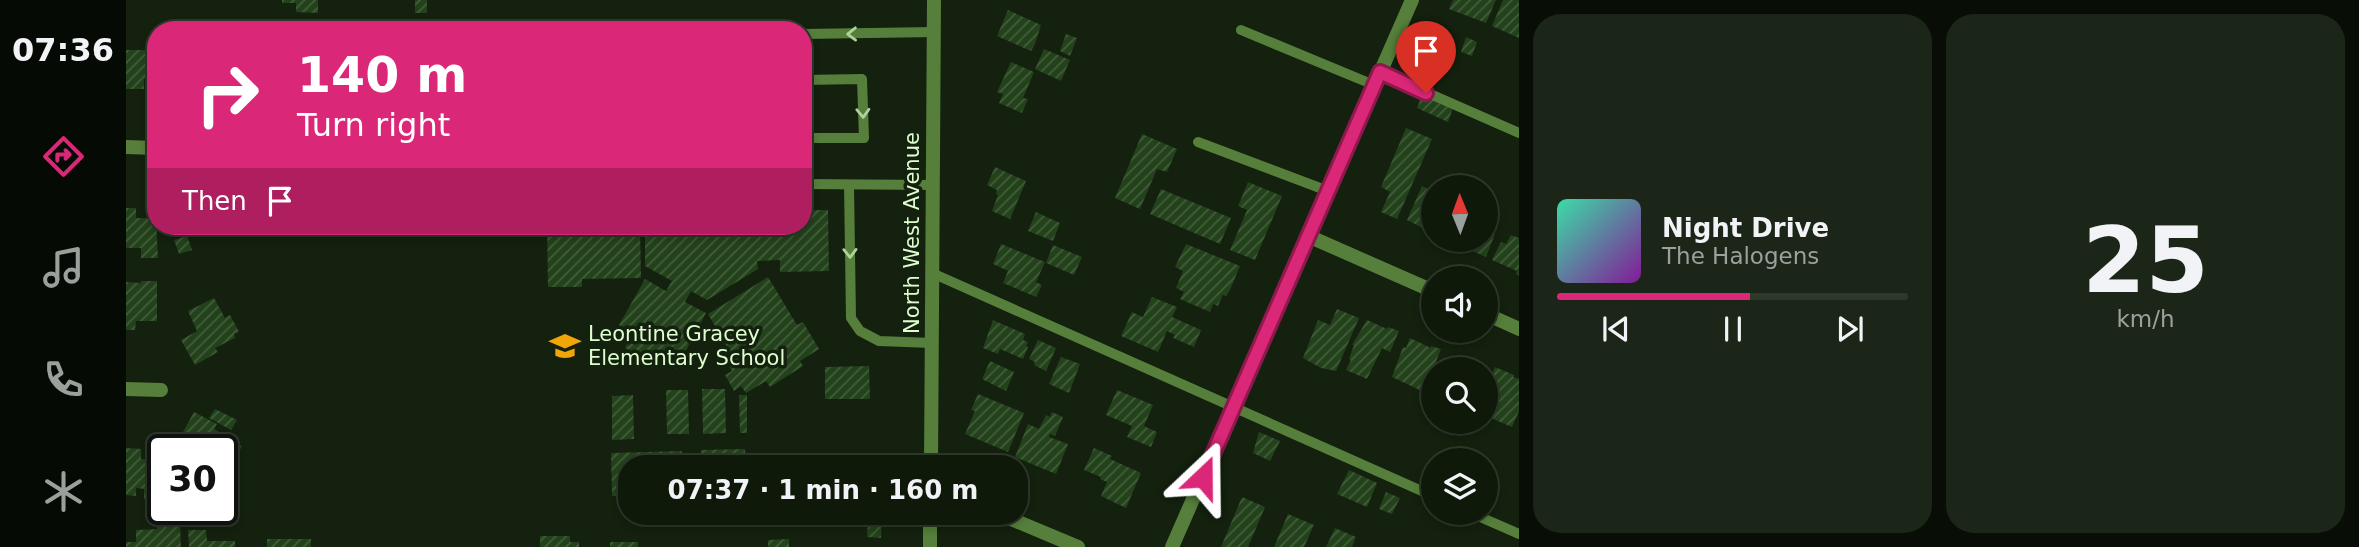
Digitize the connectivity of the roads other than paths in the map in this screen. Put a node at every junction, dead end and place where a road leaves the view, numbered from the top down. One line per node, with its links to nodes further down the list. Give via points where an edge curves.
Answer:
1 (934, 0): 4 (street, North West Avenue)
2 (1412, 0): 6 (street)
3 (1241, 30): 6 (lane)
4 (934, 32): 5 (lane, one-way to 5); 15 (street, North West Avenue)
5 (812, 34)
6 (1377, 79): 8 (lane); 16 (street)
7 (812, 80): 9 (lane, one-way to 9, via 862,79 864,138)
8 (1519, 133)
9 (812, 138)
10 (1198, 142): 16 (lane)
11 (126, 147): 12 (street)
12 (147, 148)
13 (812, 184): 14 (lane)
14 (849, 185): 15 (lane); 22 (lane, one-way to 22, via 851,318 860,331 879,341)
15 (933, 185): 18 (street, North West Avenue)
16 (1328, 191): 17 (street)
17 (1308, 236): 19 (street); 25 (street)
18 (932, 273): 22 (street, North West Avenue); 25 (lane)
19 (1421, 286)
20 (1498, 319): 21 (street)
21 (1519, 329)
22 (932, 343): 26 (street, North West Avenue)
23 (126, 389): 24 (street)
24 (160, 390)
25 (1233, 407): 27 (lane); 34 (street)
26 (931, 455)
27 (1421, 491)
28 (930, 525): 32 (street)
29 (1026, 525): 33 (street)
30 (1498, 525): 31 (lane)
31 (1519, 534)
32 (930, 547)
33 (1078, 547)
34 (1172, 547)

